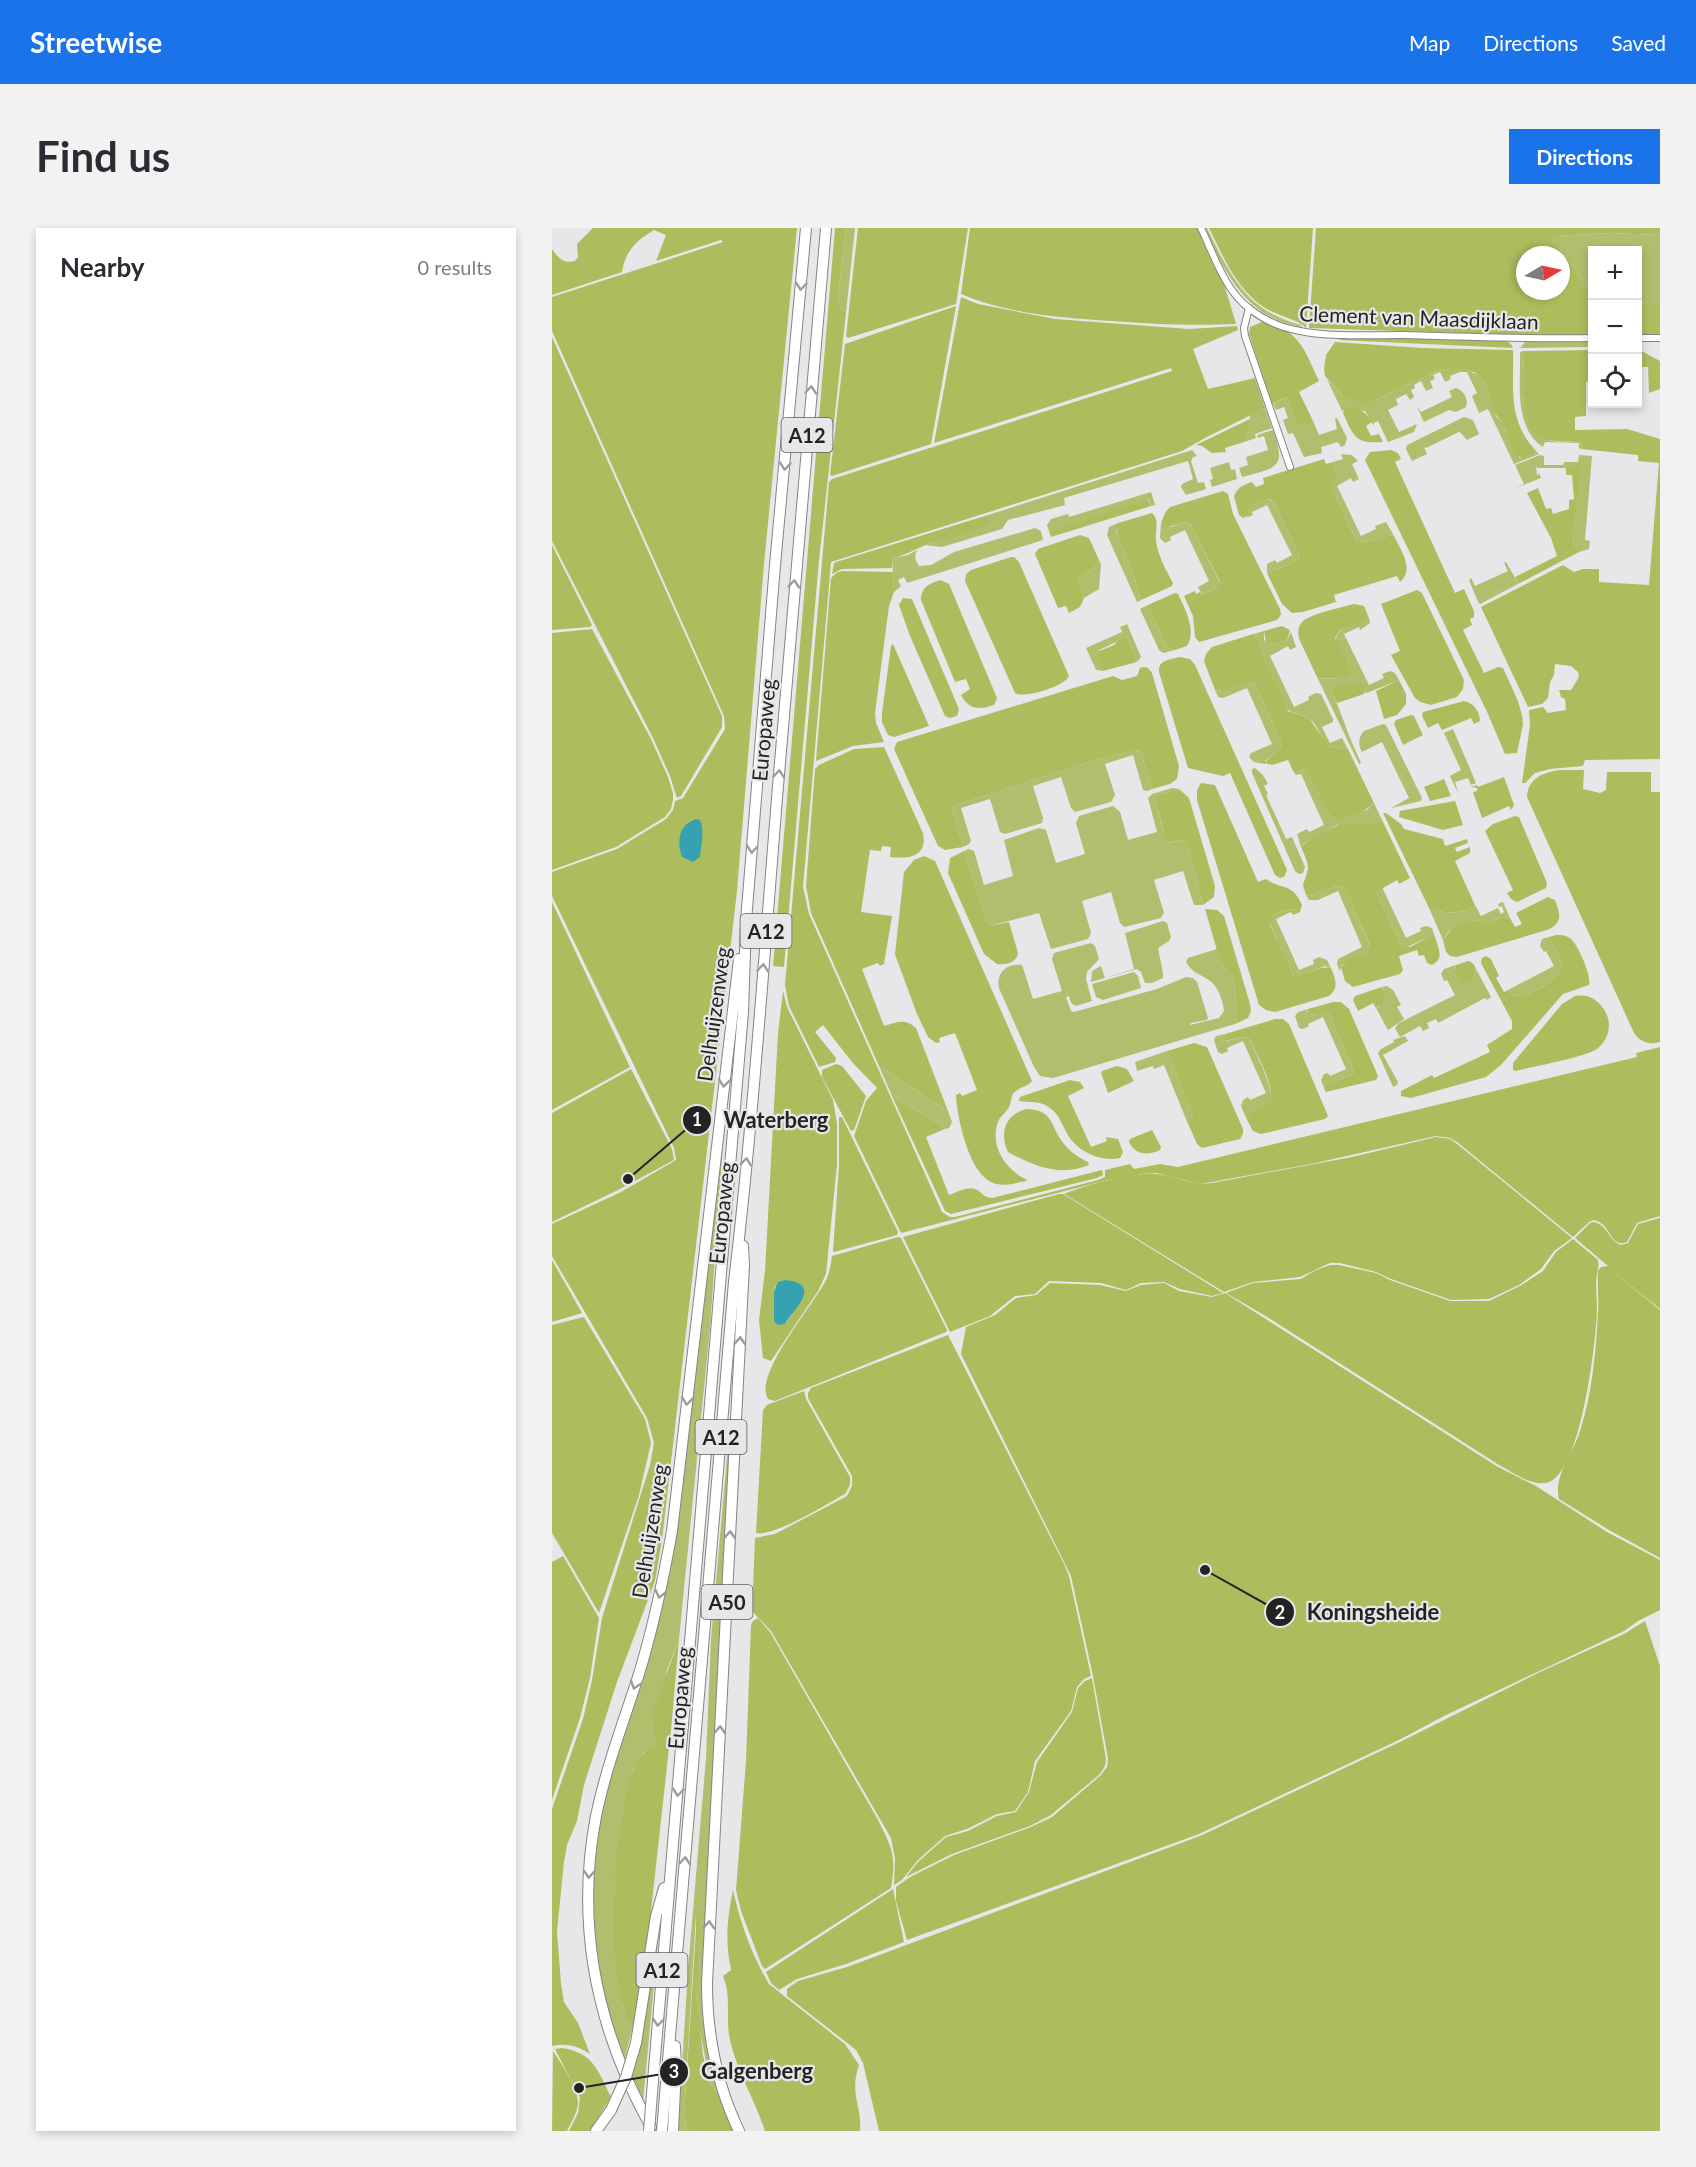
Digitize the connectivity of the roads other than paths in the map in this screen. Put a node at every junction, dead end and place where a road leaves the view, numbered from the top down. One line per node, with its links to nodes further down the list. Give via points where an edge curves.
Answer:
1 (806, 228): 9 (highway, Europaweg / A12, one-way to 9)
2 (826, 228): 10 (highway, Europaweg / A12, one-way to 2)
3 (1201, 228): 4 (street, Clement van Maasdijklaan, via 1233,292)
4 (1249, 308): 5 (street, Clement van Maasdijklaan, via 1287,328 1306,332); 8 (street, via 1245,336)
5 (1588, 338)
6 (1642, 338): 7 (street)
7 (1660, 338)
8 (1290, 467)
9 (746, 921): 11 (highway, Europaweg / A12, one-way to 11, via 742,1023); 15 (highway, Delhuijzenweg, one-way to 15, via 735,986 672,1531 647,1646 601,1795 590,1860 590,1934 602,2010 619,2063)
10 (741, 1220): 12 (highway, Europaweg / A12, one-way to 10); 18 (highway, A50, one-way to 10, via 715,2060 707,1983 744,1265)
11 (672, 1859): 13 (highway, A12, bridge, via 656,1916 636,2043 626,2078); 14 (highway, Europaweg / A12, one-way to 14, bridge)
12 (673, 2003): 16 (highway, Europaweg / A12); 17 (highway, A12)
13 (596, 2131)
14 (649, 2131)
15 (653, 2131)
16 (662, 2131)
17 (673, 2131)
18 (739, 2131)

